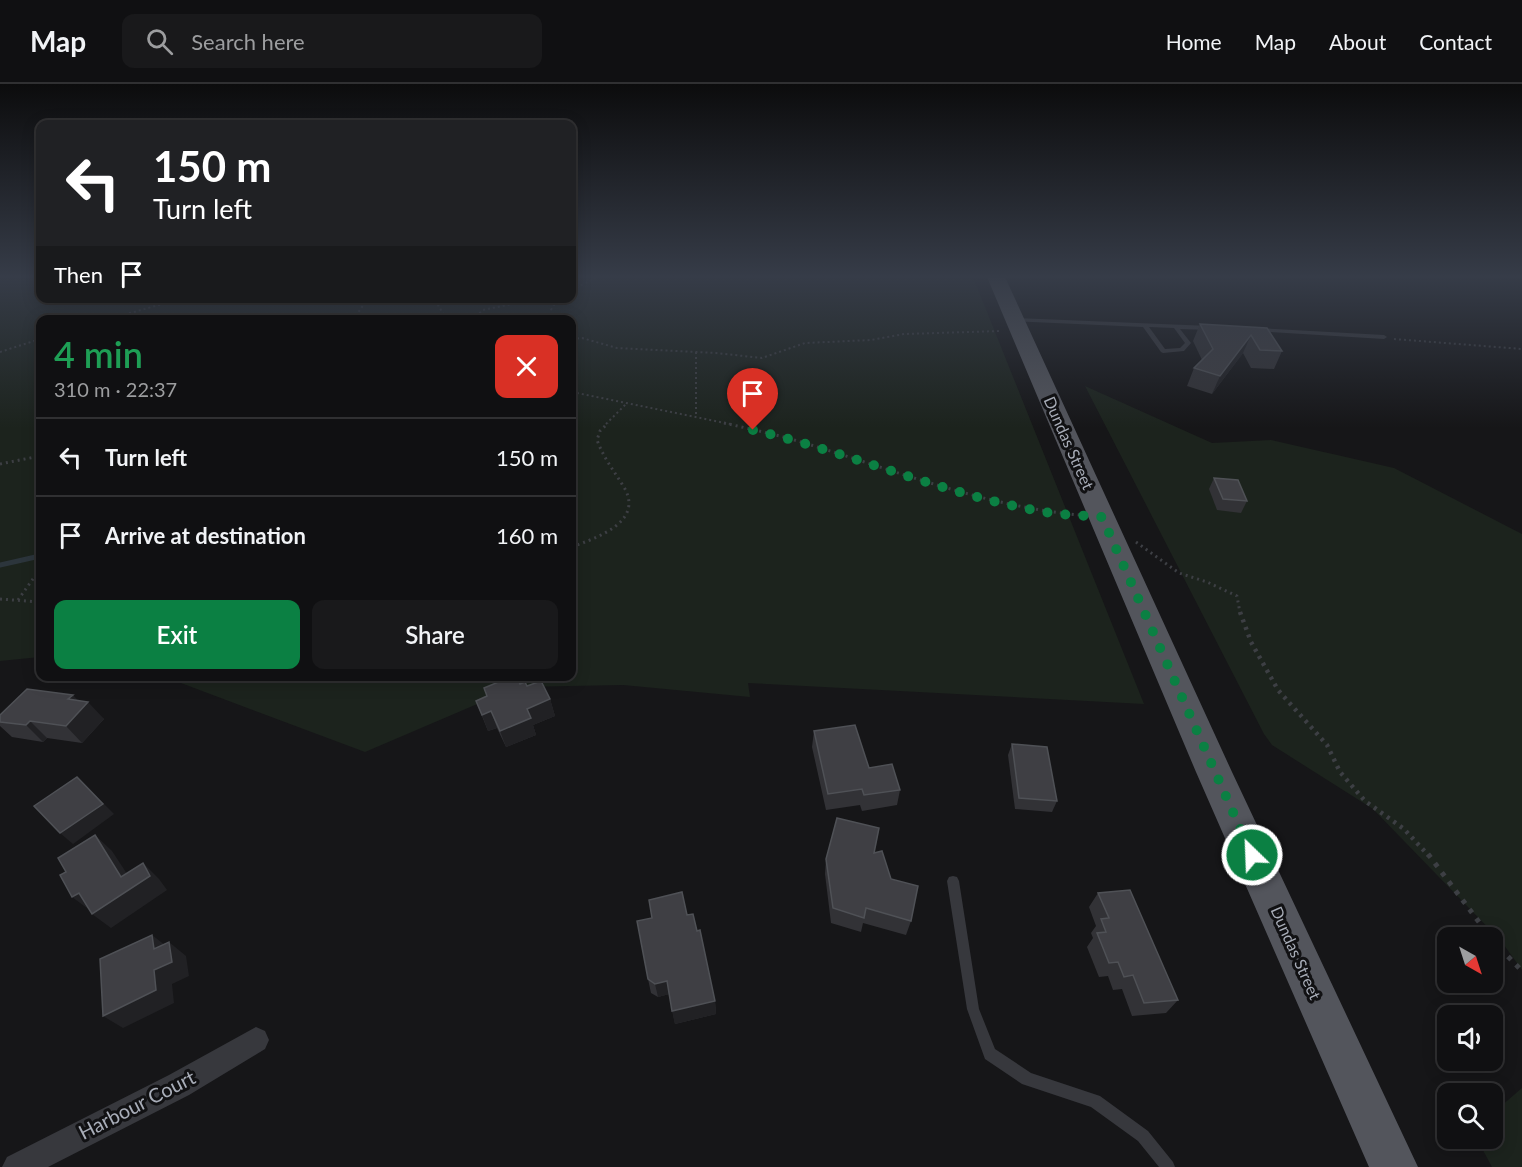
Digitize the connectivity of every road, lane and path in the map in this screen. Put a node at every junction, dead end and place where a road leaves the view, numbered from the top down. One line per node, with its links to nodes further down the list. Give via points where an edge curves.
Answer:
1 (1176, 327): 4 (lane, via 1188,342 1182,350 1163,351)
2 (989, 328): 15 (path, via 805,343 762,358)
3 (1018, 328): 21 (main road, Dundas Street)
4 (1146, 328)
5 (1189, 328): 6 (lane)
6 (1223, 329)
7 (1245, 330): 9 (lane)
8 (576, 336): 10 (path)
9 (1384, 337): 13 (path)
10 (582, 338): 11 (path); 15 (path, via 617,348)
11 (576, 339)
12 (36, 340): 14 (path)
13 (1522, 349)
14 (0, 352)
15 (696, 352): 18 (path)
16 (576, 393): 17 (path)
17 (626, 404): 18 (path); 22 (path, via 600,431 597,440 607,465 628,495 630,509 608,532)
18 (696, 416): 21 (path, via 790,439 972,496 1036,511)
19 (36, 457): 20 (path)
20 (0, 464)
21 (1102, 517): 28 (path, via 1179,573 1238,596 1251,642 1278,690 1327,745 1340,772 1365,801 1404,829 1437,864); 34 (main road, Dundas Street)
22 (576, 545)
23 (36, 575): 25 (path)
24 (0, 599): 25 (path)
25 (18, 600): 26 (path)
26 (36, 602)
27 (953, 881): 33 (lane, via 973,1009 990,1054 1027,1079 1095,1101 1143,1136)
28 (1483, 927)
29 (1503, 951): 30 (path)
30 (1522, 971)
31 (256, 1040): 32 (street, Harbour Court, via 179,1085)
32 (17, 1167)
33 (1168, 1167)
34 (1394, 1167)

